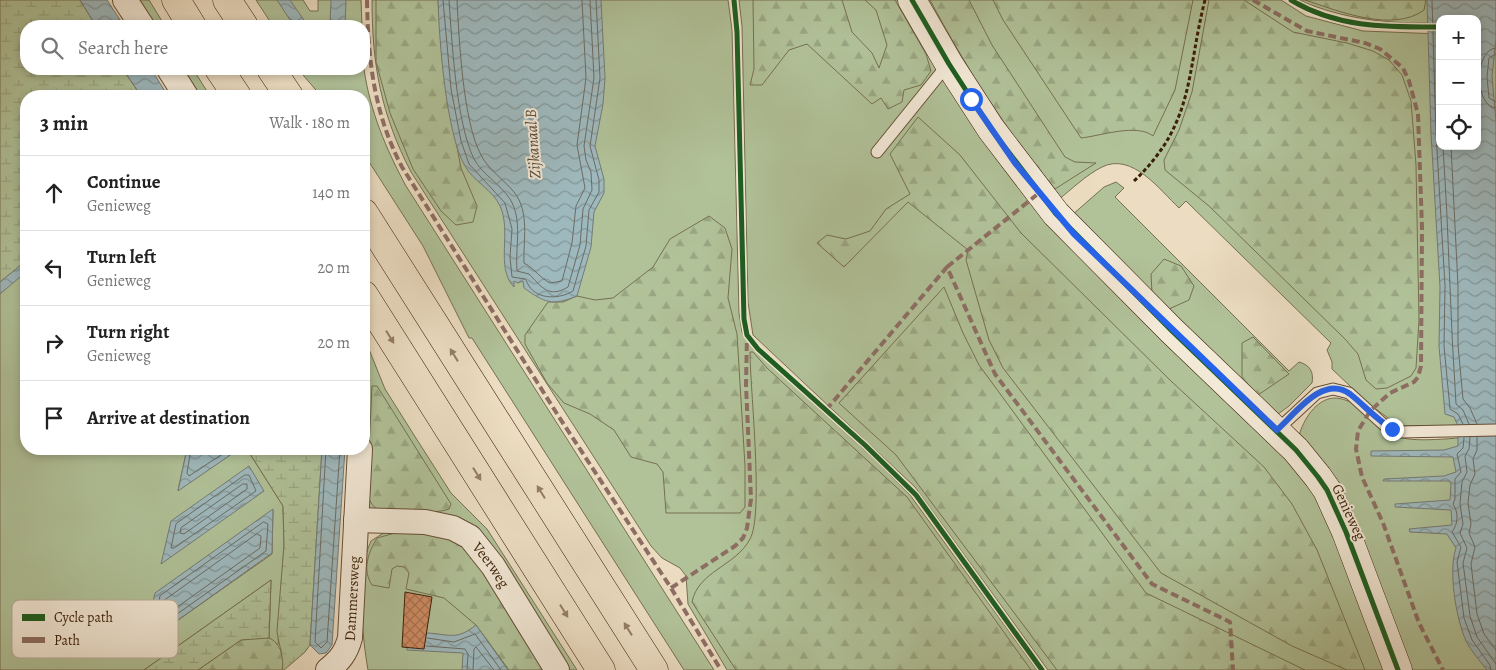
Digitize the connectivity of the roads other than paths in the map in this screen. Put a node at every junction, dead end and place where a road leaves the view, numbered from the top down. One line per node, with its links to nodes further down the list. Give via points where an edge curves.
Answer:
1 (125, 0): 5 (street)
2 (176, 0): 6 (highway)
3 (227, 0): 7 (highway)
4 (912, 0): 8 (street, Genieweg)
5 (138, 20)
6 (188, 20)
7 (240, 20)
8 (949, 64): 15 (lane); 18 (street, Genieweg, via 1015,163 1056,214 1172,331)
9 (173, 75): 12 (street)
10 (223, 75): 13 (highway)
11 (275, 75): 14 (highway)
12 (182, 90)
13 (233, 90)
14 (285, 90)
15 (877, 152)
16 (370, 222): 25 (highway, one-way to 16)
17 (370, 304): 24 (highway, one-way to 24)
18 (1277, 430): 19 (lane, via 1317,394 1333,389 1349,394 1392,429 1420,433); 26 (street, Genieweg, via 1302,456 1327,490)
19 (1496, 430)
20 (360, 455): 21 (street, Dammersweg)
21 (356, 520): 22 (street, Dammersweg, via 350,638); 23 (street, Veerweg, via 425,522 453,528 470,537 493,566)
22 (340, 667)
23 (557, 670)
24 (601, 670)
25 (654, 670)
26 (1398, 670)

